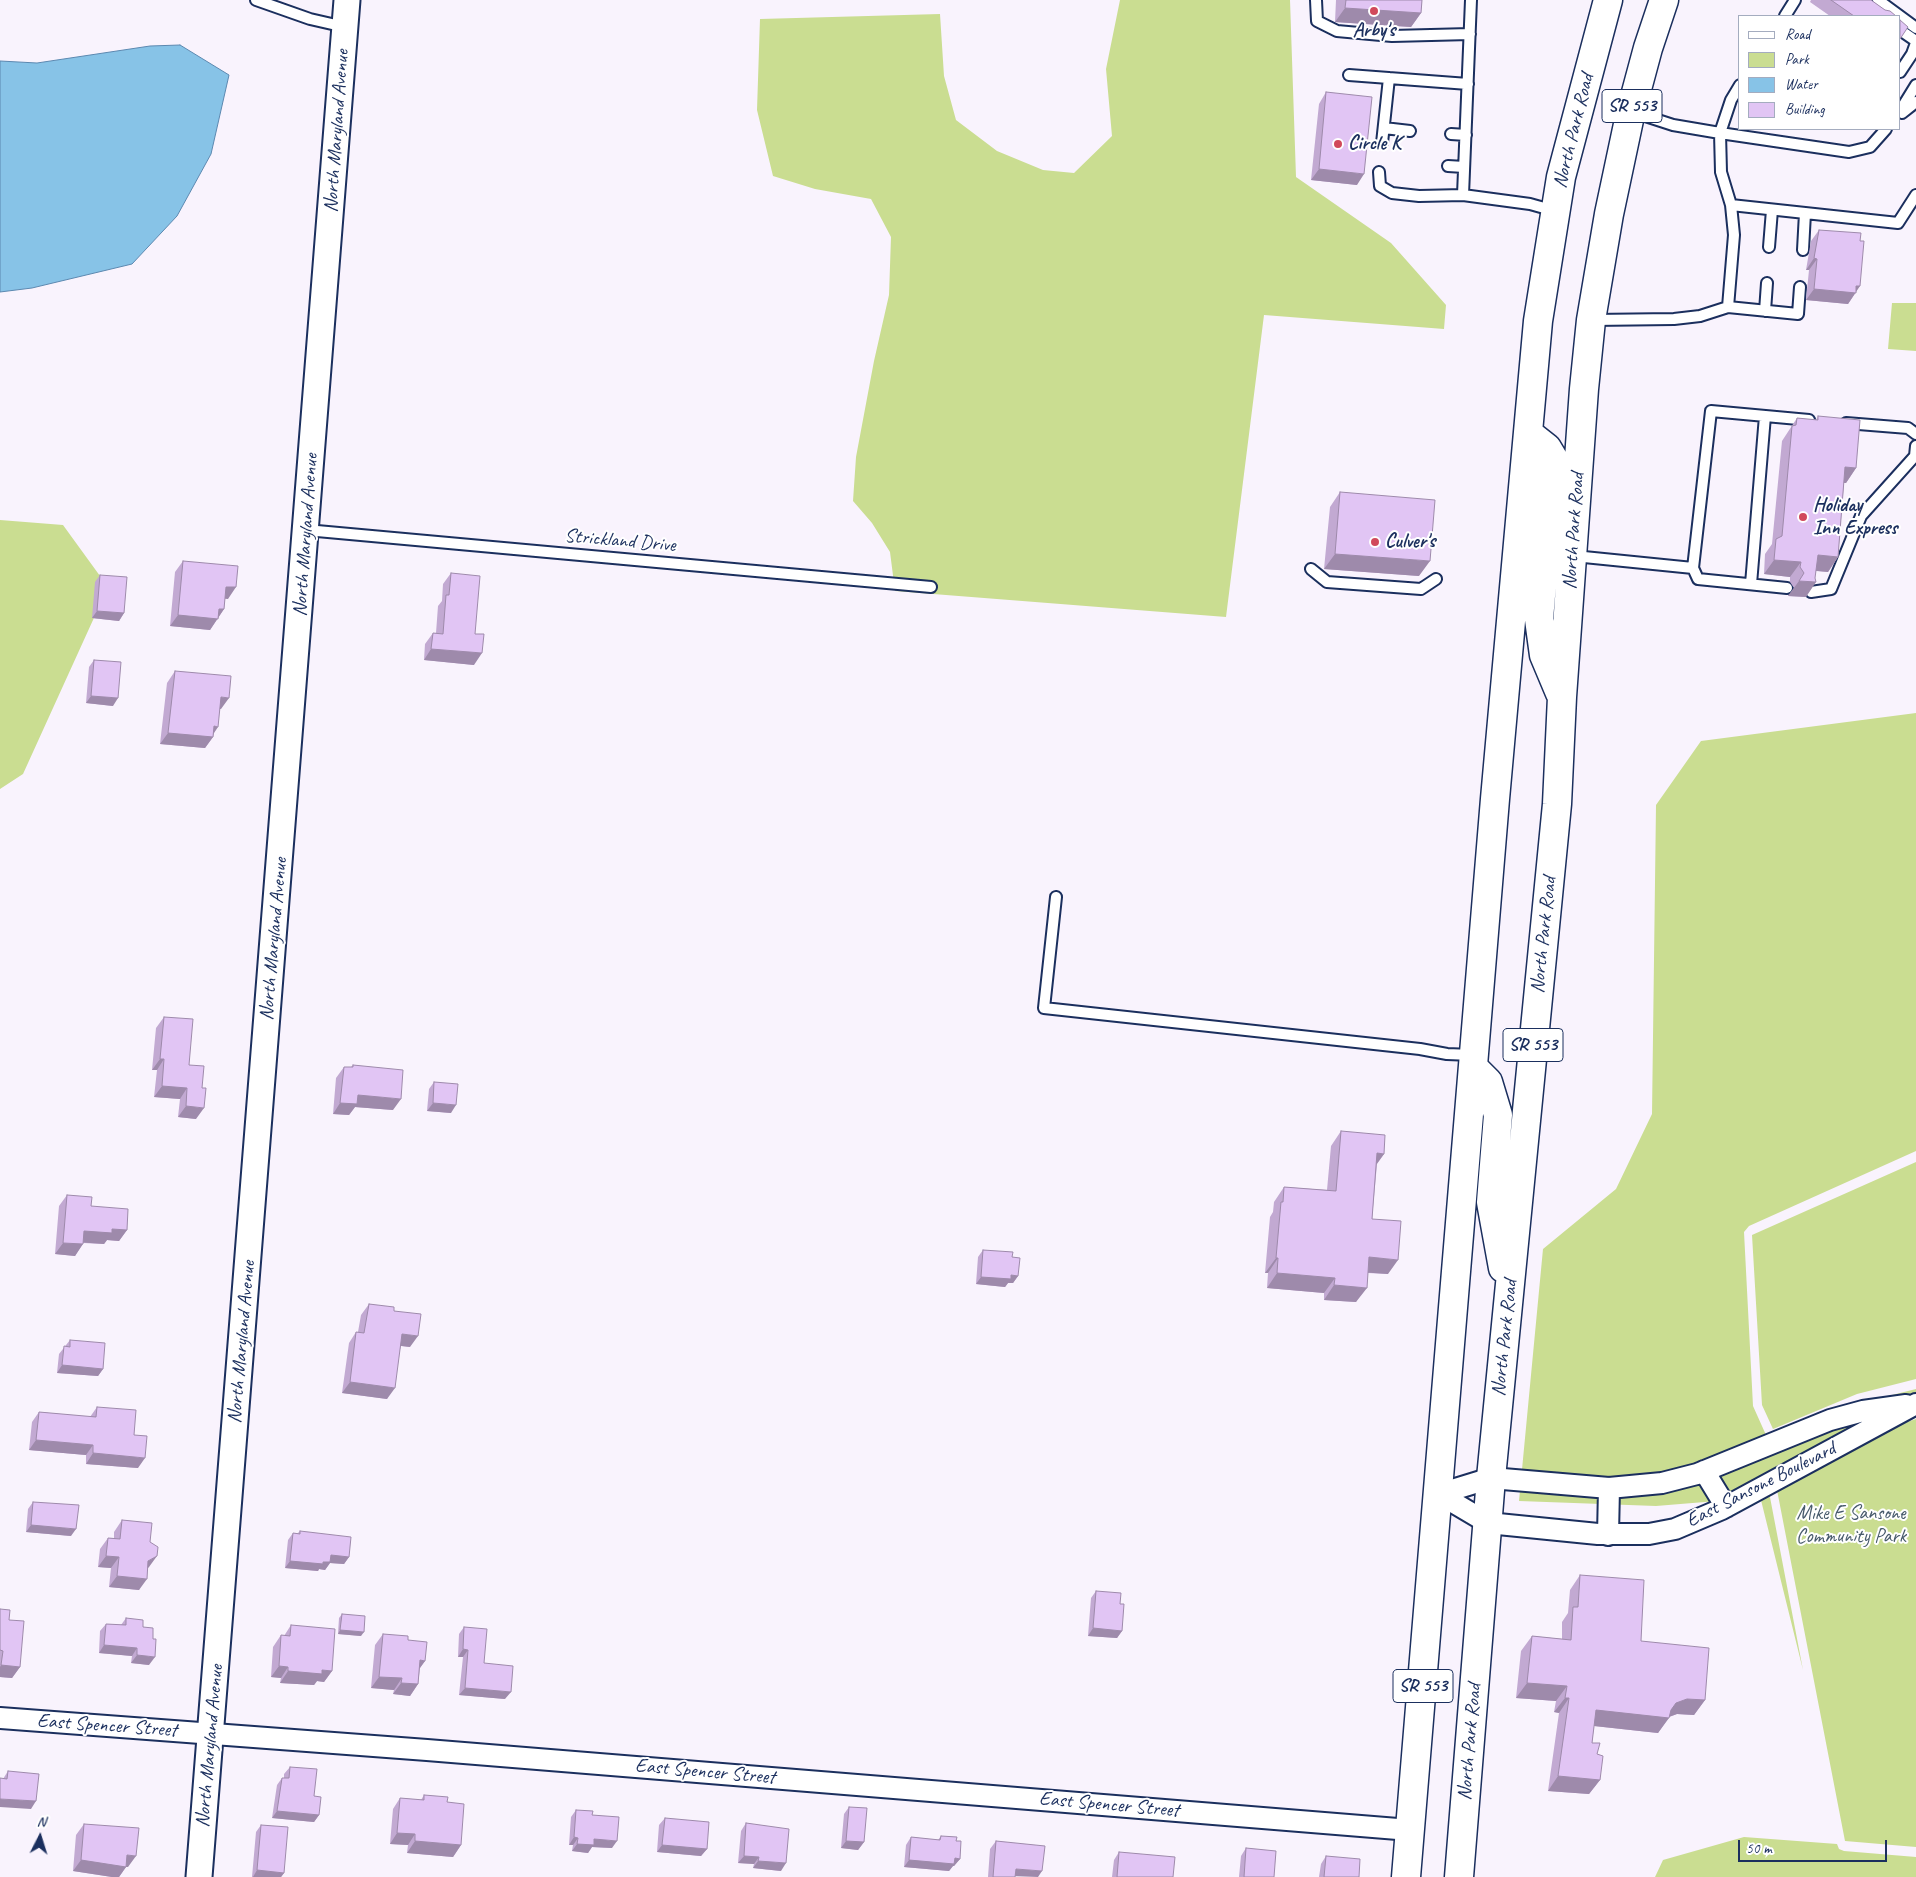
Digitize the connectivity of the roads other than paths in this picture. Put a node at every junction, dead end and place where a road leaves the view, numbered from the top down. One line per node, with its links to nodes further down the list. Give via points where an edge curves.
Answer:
1 (256, 0): 12 (lane, via 310,19)
2 (347, 0): 12 (street, North Maryland Avenue)
3 (1316, 0): 15 (lane, via 1317,21 1337,31 1392,36)
4 (1471, 0): 15 (lane)
5 (1608, 0): 41 (main road, North Park Road / SR 553, via 1578,108)
6 (1664, 0): 25 (main road, North Park Road / SR 553)
7 (1795, 0): 9 (lane)
8 (1878, 0): 10 (lane)
9 (1785, 15)
10 (1898, 15)
11 (1901, 17): 13 (lane)
12 (345, 27): 56 (street, North Maryland Avenue)
13 (1916, 28)
14 (1901, 31): 16 (lane)
15 (1470, 34): 20 (lane)
16 (1916, 42): 17 (lane)
17 (1901, 70)
18 (1350, 75): 19 (lane)
19 (1389, 78): 20 (lane); 27 (lane)
20 (1468, 84): 32 (lane)
21 (1916, 85): 24 (lane)
22 (1738, 88): 30 (lane)
23 (1916, 102): 26 (lane)
24 (1901, 109)
25 (1631, 111): 30 (lane, via 1673,125); 51 (main road, North Park Road / SR 553)
26 (1901, 114)
27 (1384, 128): 28 (lane); 33 (lane)
28 (1410, 130)
29 (1885, 130): 30 (lane, via 1870,147 1849,152)
30 (1720, 133): 39 (lane, via 1721,172)
31 (1450, 134): 32 (lane)
32 (1466, 135): 35 (lane)
33 (1382, 143)
34 (1448, 166): 35 (lane)
35 (1464, 167): 37 (lane)
36 (1379, 172): 37 (lane, via 1380,186 1392,193)
37 (1463, 195): 41 (lane)
38 (1916, 195): 42 (lane)
39 (1731, 205): 40 (lane); 49 (lane, via 1734,255)
40 (1772, 210): 43 (lane); 45 (lane)
41 (1556, 211): 53 (main road, North Park Road / SR 553, via 1538,321)
42 (1904, 212): 43 (lane, via 1898,223); 44 (lane)
43 (1805, 213): 46 (lane)
44 (1916, 215)
45 (1770, 247)
46 (1803, 250)
47 (1767, 283): 50 (lane)
48 (1800, 287): 50 (lane, via 1798,314)
49 (1728, 307): 50 (lane); 51 (lane, via 1700,316 1674,319)
50 (1765, 311)
51 (1591, 320): 57 (main road, North Park Road / SR 553)
52 (1765, 416): 54 (lane, via 1908,428); 58 (lane, via 1711,411); 61 (lane)
53 (1528, 433): 65 (main road, via 1547,448 1553,458 1539,619 1544,655); 67 (main road, North Park Road / SR 553)
54 (1916, 434)
55 (1916, 446): 64 (lane, via 1915,456 1861,516 1831,589)
56 (306, 530): 62 (lane, Strickland Drive); 78 (street, North Maryland Avenue)
57 (1573, 556): 58 (lane); 65 (main road, North Park Road / SR 553)
58 (1693, 568): 61 (lane, via 1698,579)
59 (1311, 569): 60 (lane, via 1327,582 1421,589)
60 (1436, 579)
61 (1751, 584): 63 (lane)
62 (931, 588)
63 (1788, 588)
64 (1810, 592)
65 (1562, 697): 68 (main road, North Park Road / SR 553, via 1557,804)
66 (1056, 897): 67 (lane, via 1044,1008 1420,1049)
67 (1475, 1062): 68 (main road, via 1488,1082 1498,1115 1490,1202); 73 (main road, North Park Road / SR 553)
68 (1509, 1298): 71 (main road, North Park Road / SR 553)
69 (1916, 1403): 70 (street, East Sansone Boulevard, via 1830,1420); 74 (street, East Sansone Boulevard)
70 (1704, 1471): 72 (street, East Sansone Boulevard, via 1662,1484); 74 (street)
71 (1491, 1478): 72 (street, East Sansone Boulevard); 73 (street, East Sansone Boulevard); 75 (main road, North Park Road / SR 553)
72 (1609, 1488): 76 (street)
73 (1439, 1494): 75 (street, East Sansone Boulevard); 79 (main road, North Park Road / SR 553)
74 (1726, 1507): 76 (street, East Sansone Boulevard, via 1675,1529 1649,1534)
75 (1488, 1523): 76 (street, East Sansone Boulevard); 82 (main road, North Park Road / SR 553)
76 (1608, 1534)
77 (0, 1718): 78 (street, East Spencer Street)
78 (211, 1734): 79 (street, East Spencer Street); 80 (street, North Maryland Avenue)
79 (1410, 1830): 81 (main road, North Park Road / SR 553)
80 (199, 1877)
81 (1406, 1877)
82 (1459, 1877)

